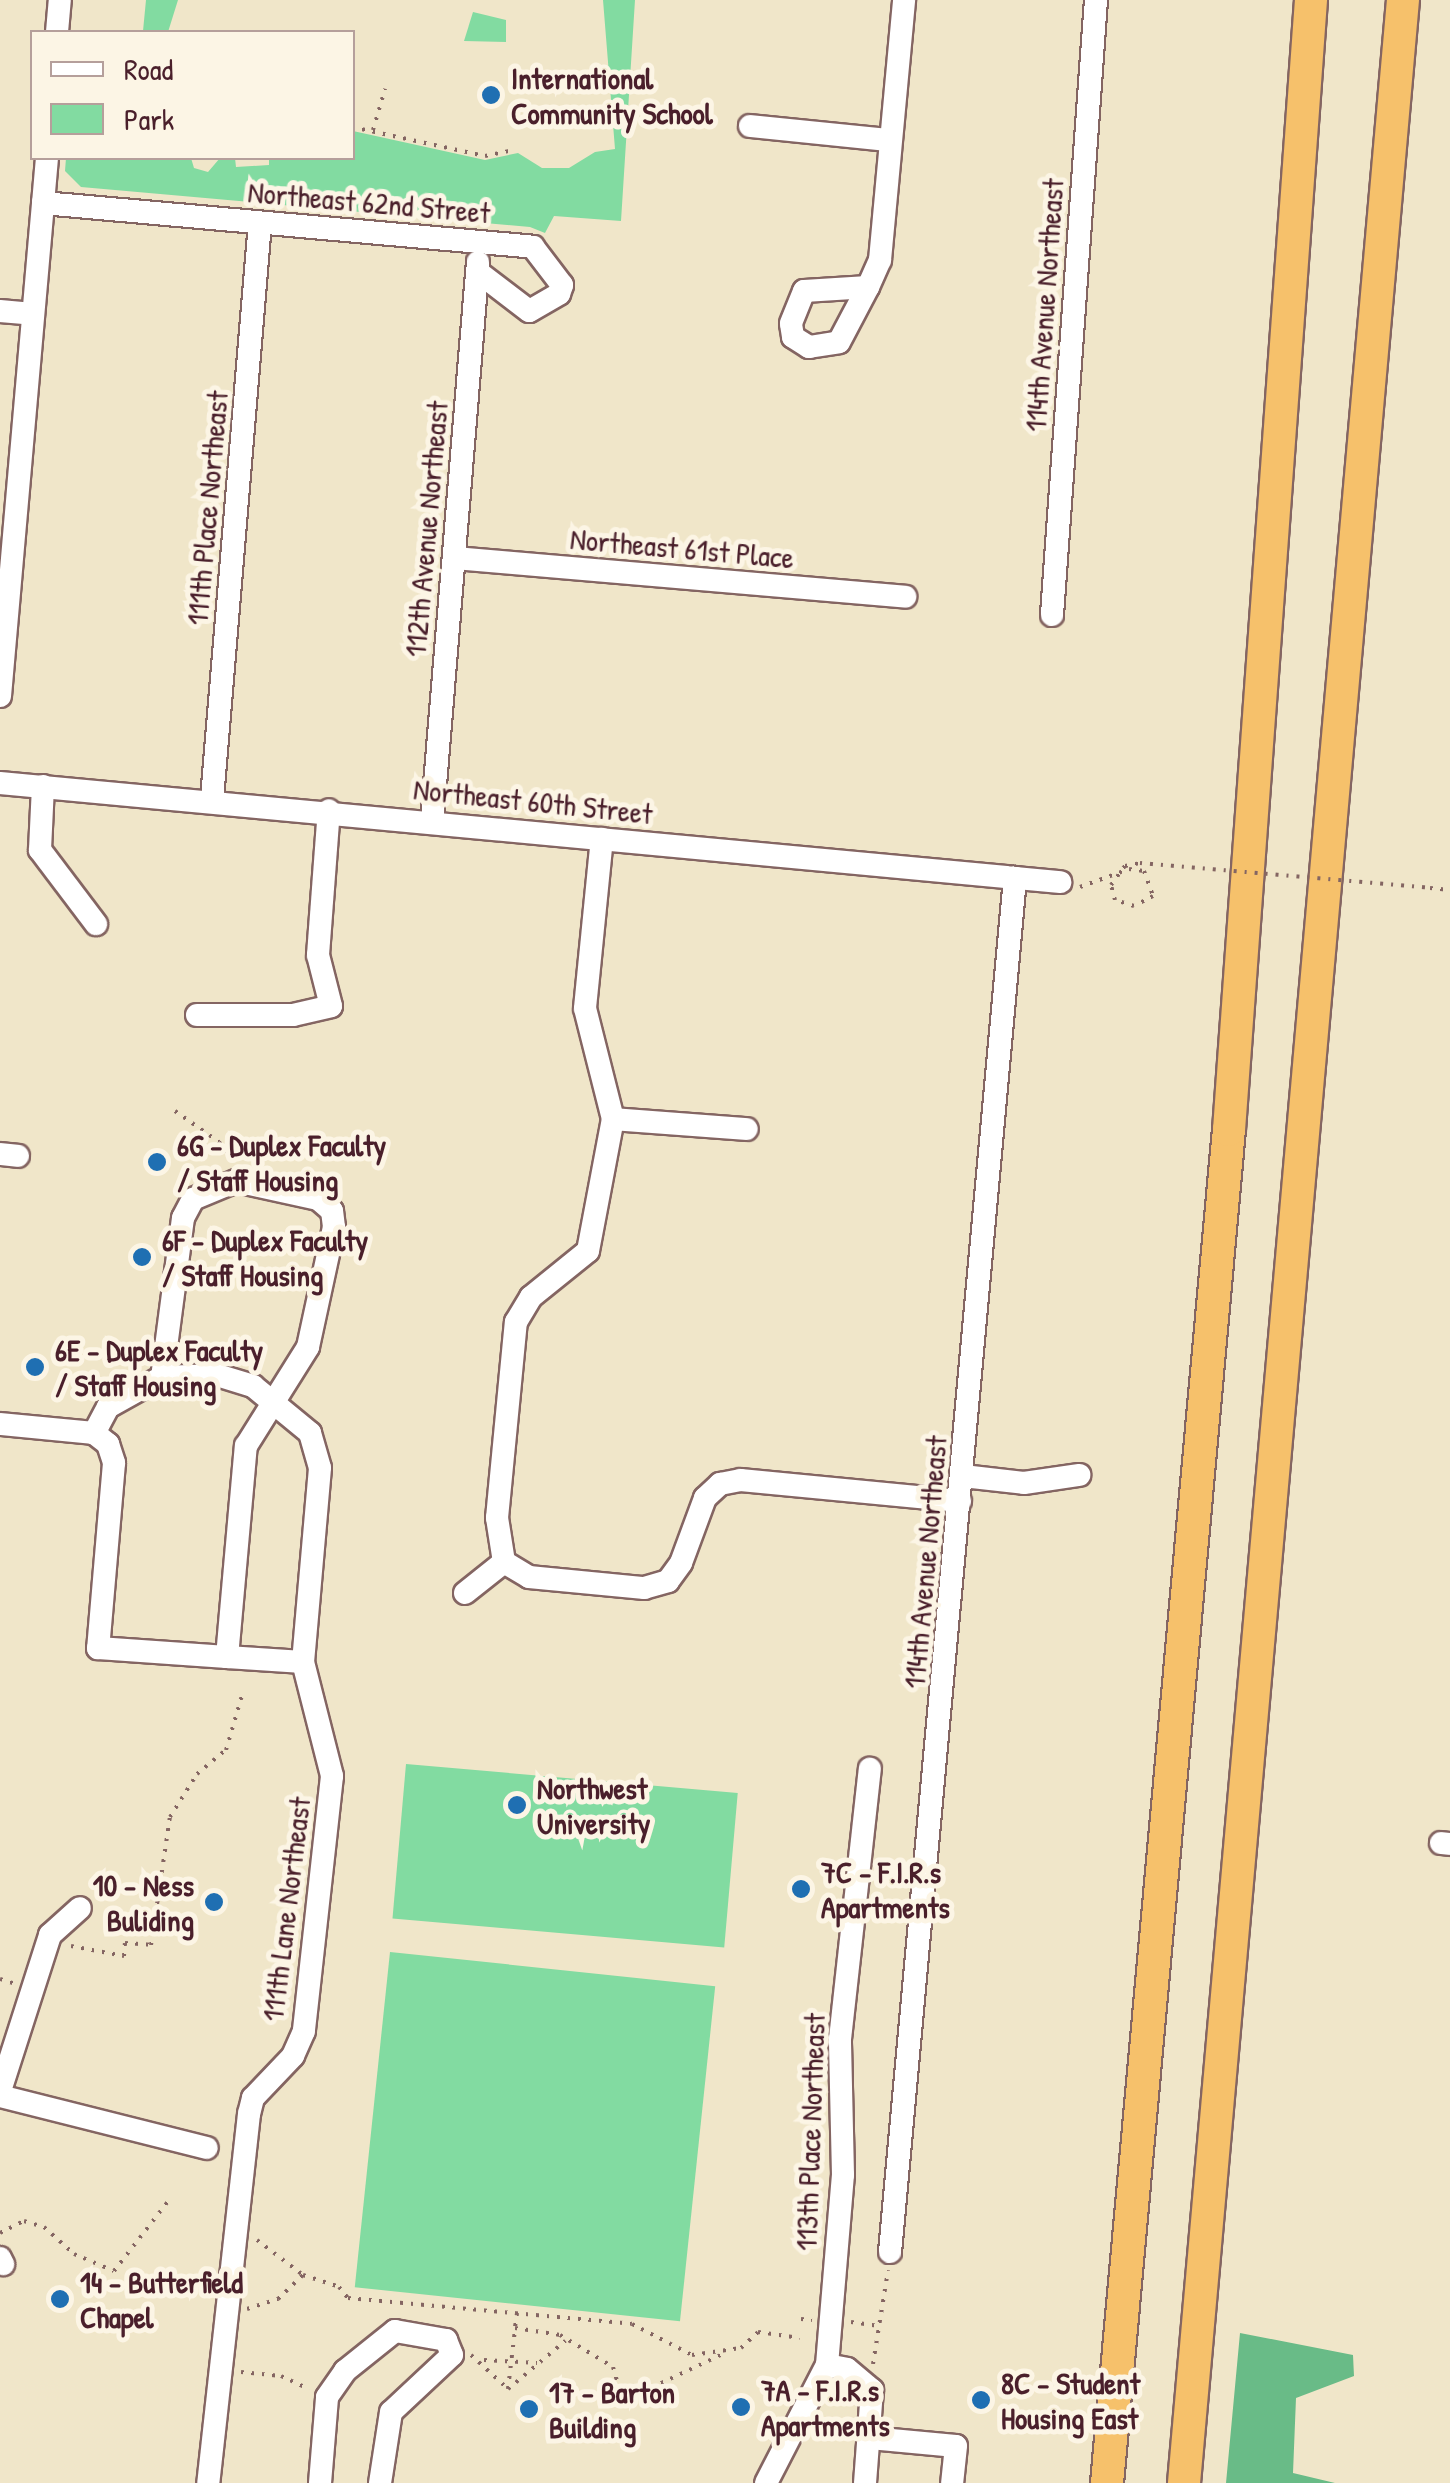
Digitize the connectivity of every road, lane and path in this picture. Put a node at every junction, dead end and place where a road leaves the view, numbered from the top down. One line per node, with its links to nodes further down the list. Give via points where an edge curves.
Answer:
1 (60, 0): 6 (street)
2 (904, 0): 11 (street)
3 (1096, 0): 23 (street, 114th Avenue Northeast)
4 (1312, 0): 86 (highway, via 1229,1130)
5 (1403, 0): 87 (highway)
6 (57, 30)
7 (384, 89): 10 (path)
8 (750, 126): 11 (street)
9 (355, 127): 10 (path)
10 (373, 130): 12 (path, via 485,156)
11 (890, 140): 18 (street, via 880,260)
12 (513, 150)
13 (47, 160): 14 (street)
14 (43, 203): 15 (street, Northeast 62nd Street); 20 (street)
15 (260, 223): 16 (street, Northeast 62nd Street); 27 (street, 111th Place Northeast)
16 (480, 242): 17 (street, 112th Avenue Northeast); 17 (street, Northeast 62nd Street, via 541,251 562,284 558,294 529,311)
17 (478, 272): 21 (street, 112th Avenue Northeast)
18 (868, 287)
19 (0, 311): 20 (street)
20 (33, 314): 24 (street)
21 (454, 558): 22 (street, Northeast 61st Place); 29 (street, 112th Avenue Northeast)
22 (906, 597)
23 (1052, 615)
24 (0, 696)
25 (0, 783): 26 (street, Northeast 60th Street)
26 (43, 786): 27 (street, Northeast 60th Street); 34 (street, via 40,850)
27 (212, 798): 28 (street, Northeast 60th Street)
28 (329, 810): 29 (street, Northeast 60th Street); 35 (street, via 318,955 331,1006 292,1016)
29 (432, 821): 30 (street, Northeast 60th Street)
30 (602, 839): 31 (street, Northeast 60th Street); 37 (street, via 585,1008)
31 (1015, 878): 32 (street, Northeast 60th Street); 45 (street, 114th Avenue Northeast)
32 (1064, 887): 33 (path, bridge, via 1130,868 1144,871 1153,896 1134,906 1115,900 1110,885 1124,866 1140,863)
33 (1450, 890)
34 (96, 924)
35 (197, 1015)
36 (175, 1111): 39 (path, via 228,1151)
37 (612, 1118): 38 (street); 47 (street, via 588,1251 566,1275 531,1296 516,1322 497,1518)
38 (746, 1129)
39 (236, 1181): 40 (street, via 202,1192 183,1218); 41 (street, via 318,1198 332,1211 315,1327)
40 (162, 1377): 41 (street, 111th Lane Northeast, via 217,1374); 43 (street, via 108,1407)
41 (276, 1401): 49 (street, via 246,1446); 50 (street, 111th Lane Northeast, via 310,1433 320,1468)
42 (0, 1424): 43 (street)
43 (94, 1432): 49 (street, via 108,1444 114,1463 98,1648)
44 (1079, 1475): 45 (street, via 1024,1482)
45 (963, 1476): 46 (street, 114th Avenue Northeast)
46 (960, 1501): 47 (street, via 741,1480 720,1484 705,1498 682,1563 668,1581 644,1588 530,1577); 60 (street, 114th Avenue Northeast)
47 (504, 1562): 48 (street)
48 (466, 1593)
49 (226, 1658): 50 (street)
50 (303, 1662): 59 (street, 111th Lane Northeast, via 332,1776 304,2031 293,2056 252,2098)
51 (242, 1692): 54 (path, via 226,1750 197,1774 170,1817 151,1946 125,1943 124,1956)
52 (870, 1769): 74 (street, 113th Place Northeast, via 840,2038 842,2175)
53 (80, 1908): 55 (street, via 50,1935)
54 (82, 1951)
55 (0, 2094): 56 (street)
56 (207, 2148)
57 (169, 2200): 58 (path, via 114,2271 74,2254 44,2227 24,2221)
58 (0, 2233)
59 (238, 2238): 61 (path, via 263,2241); 62 (street, 111th Lane Northeast)
60 (890, 2252): 65 (path)
61 (302, 2275): 62 (path, via 260,2309); 63 (path, via 339,2286 348,2298)
62 (232, 2309): 75 (street, 111th Lane Northeast)
63 (516, 2313): 66 (path); 70 (path, via 632,2324 692,2355)
64 (850, 2322): 65 (path)
65 (881, 2326): 76 (path)
66 (514, 2328): 68 (path); 72 (path)
67 (800, 2338): 70 (path, via 758,2332)
68 (565, 2340): 70 (path, via 613,2368 624,2401); 73 (path)
69 (453, 2347): 71 (path); 78 (street, via 395,2330 345,2371); 82 (street, via 391,2412)
70 (730, 2351)
71 (484, 2360): 72 (path); 77 (path)
72 (510, 2362): 73 (path); 77 (path)
73 (538, 2364): 77 (path)
74 (827, 2365): 76 (street); 83 (street, 113th Place Northeast)
75 (224, 2370): 78 (path, via 281,2376); 80 (street, 111th Lane Northeast)
76 (868, 2384): 79 (street)
77 (508, 2389)
78 (327, 2397): 81 (street)
79 (870, 2438): 84 (street); 85 (street, via 956,2446)
80 (208, 2483)
81 (320, 2483)
82 (380, 2483)
83 (766, 2483)
84 (865, 2483)
85 (952, 2483)
86 (1107, 2483)
87 (1184, 2483)

